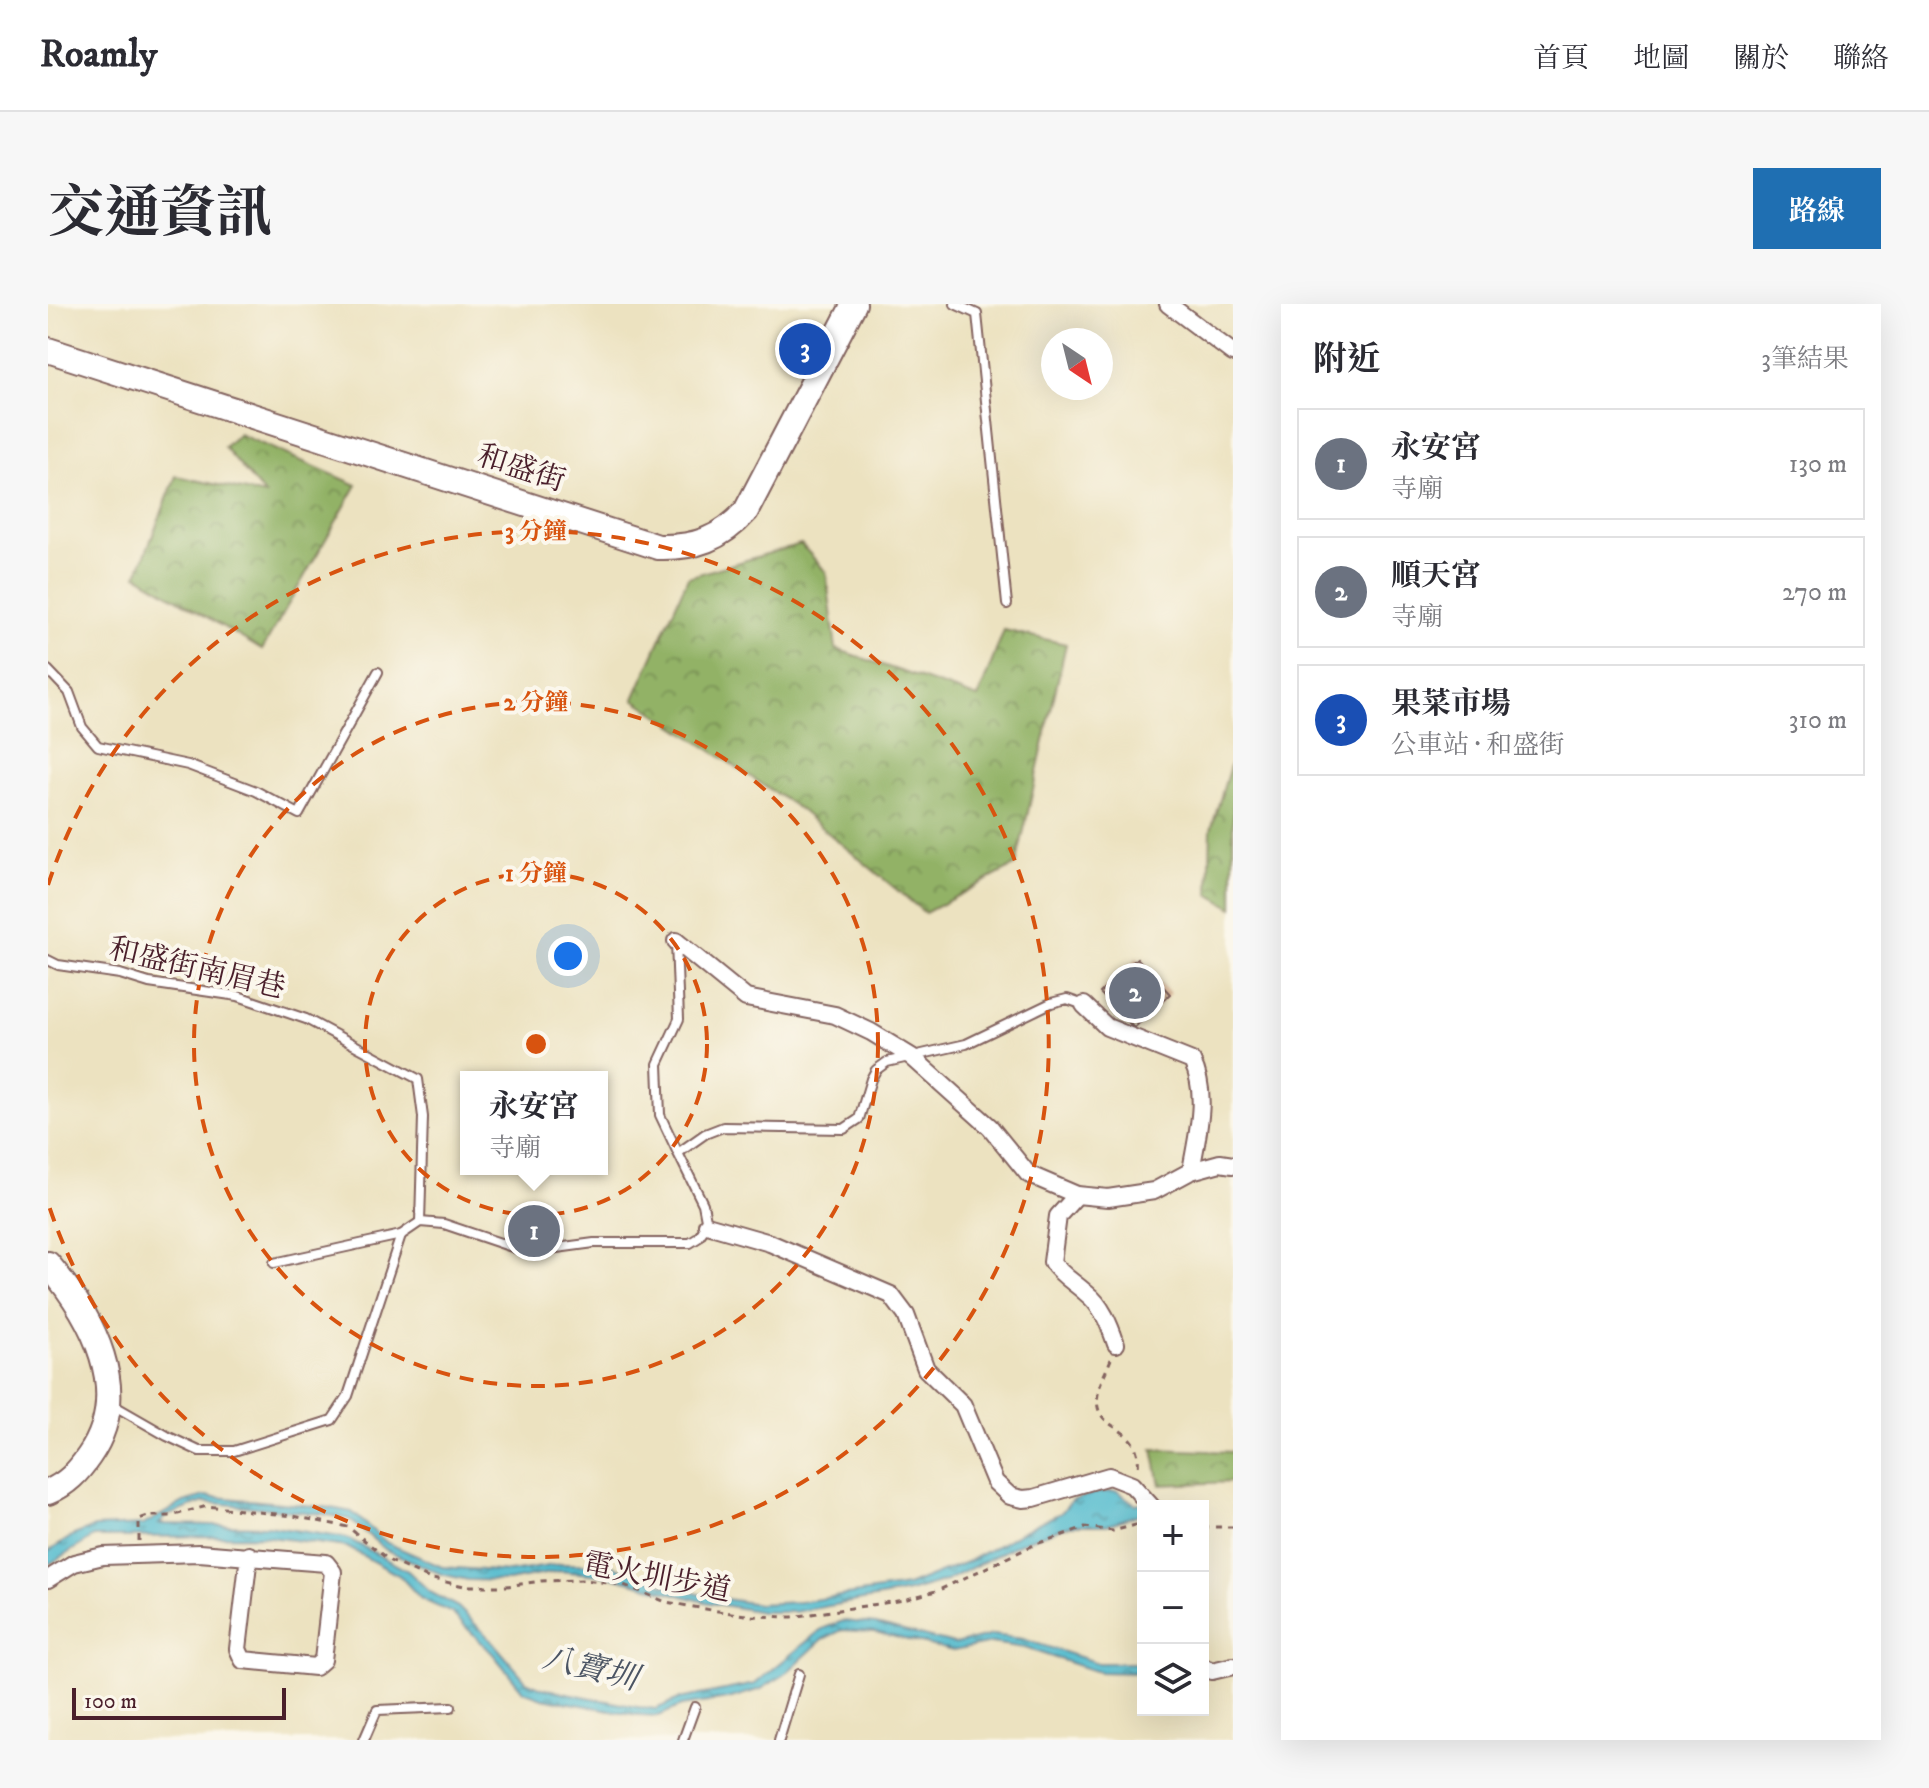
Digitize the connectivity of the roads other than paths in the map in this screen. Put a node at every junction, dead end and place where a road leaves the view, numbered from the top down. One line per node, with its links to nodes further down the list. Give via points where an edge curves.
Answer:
1 (854, 304): 4 (main road, 和盛街, via 746,511 718,536 675,548 658,547)
2 (955, 304): 6 (lane, via 977,314)
3 (1168, 304): 5 (street)
4 (48, 350)
5 (1233, 353)
6 (1007, 604)
7 (48, 670): 8 (lane, via 69,692 82,727 98,746 188,765 299,814)
8 (378, 672)
9 (676, 941): 12 (street, via 746,998 835,1015); 13 (lane, via 679,1019 658,1064 660,1115)
10 (48, 960): 17 (lane, 和盛街南眉巷, via 238,996 306,1019 418,1079 423,1117)
11 (1084, 1005): 12 (lane, via 1059,1001 966,1044); 15 (street, via 1107,1027 1192,1061 1200,1076 1202,1101)
12 (912, 1057): 13 (lane, via 876,1070 859,1119 844,1129 723,1127); 16 (street, via 990,1127 1028,1174)
13 (678, 1153): 18 (lane, via 703,1204)
14 (1233, 1165): 15 (street)
15 (1191, 1171): 16 (street, via 1154,1191 1108,1198)
16 (1077, 1195): 22 (street, via 1058,1216 1052,1262 1089,1295)
17 (420, 1222): 18 (lane, via 444,1224 527,1252 594,1243 690,1243); 19 (lane)
18 (707, 1225): 25 (street, via 770,1243 891,1295 906,1315 926,1369 963,1405 995,1482 1010,1496 1034,1498 1109,1476 1132,1485)
19 (401, 1235): 20 (lane); 23 (lane, via 348,1396 332,1420 234,1451 199,1451)
20 (274, 1263)
21 (48, 1264): 23 (main road, via 72,1292 107,1367)
22 (1116, 1344)
23 (109, 1402): 24 (main road, via 101,1439 75,1476)
24 (48, 1492)
25 (1146, 1500)
26 (249, 1555): 26 (street, via 326,1563 333,1572 323,1660 315,1667 243,1660 238,1649); 27 (street, via 103,1556 74,1563)
27 (48, 1579)
28 (1233, 1666): 29 (street)
29 (1209, 1670)
30 (799, 1674): 35 (lane)
31 (451, 1707): 33 (lane, via 377,1710)
32 (695, 1707): 34 (lane)
33 (364, 1740)
34 (683, 1740)
35 (779, 1740)

